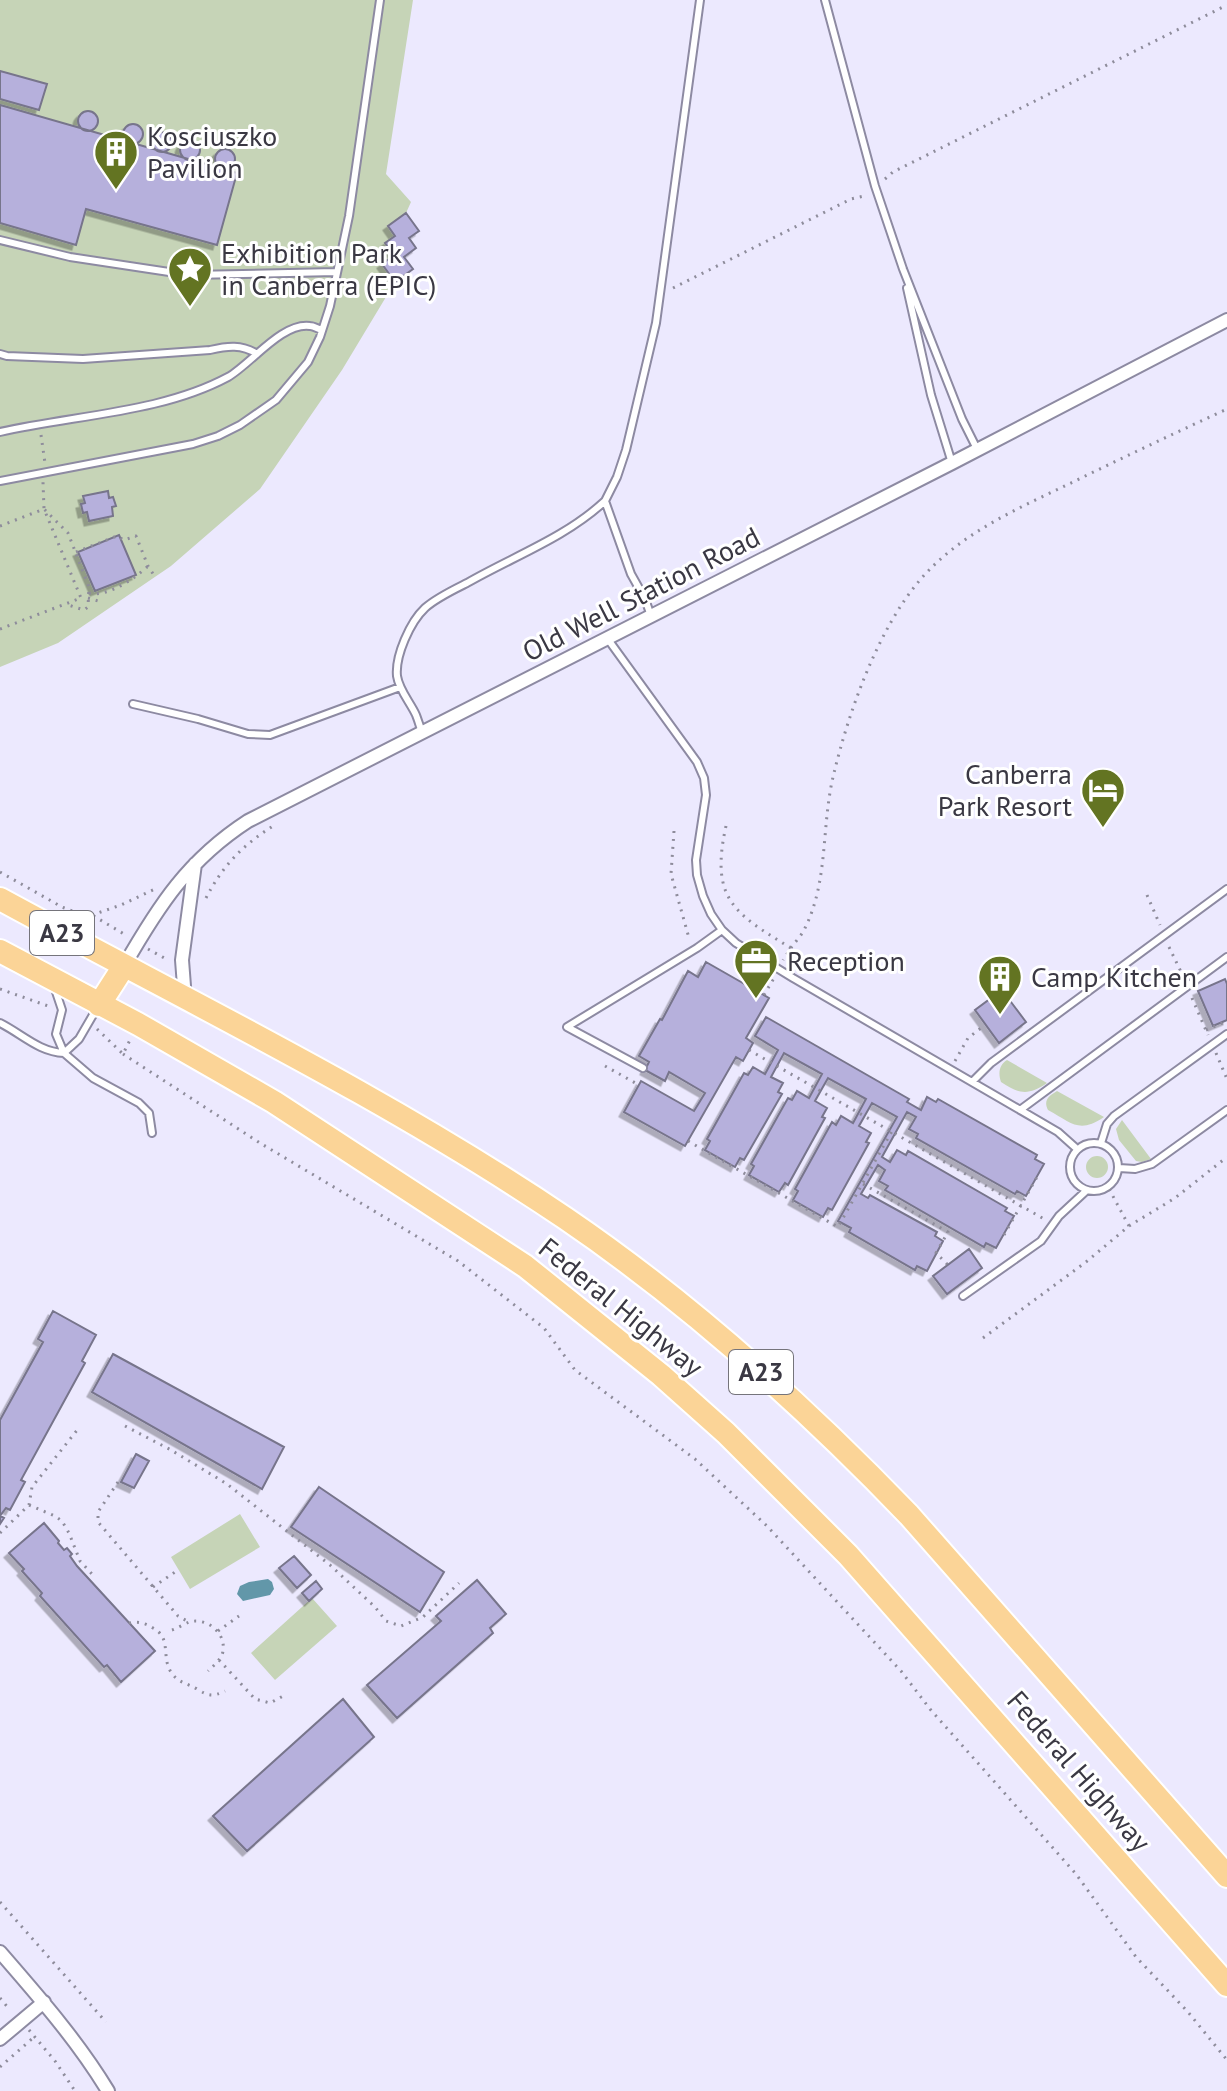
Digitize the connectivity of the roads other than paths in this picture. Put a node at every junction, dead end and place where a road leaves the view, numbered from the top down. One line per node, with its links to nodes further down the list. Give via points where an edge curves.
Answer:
1 (380, 0): 6 (lane)
2 (700, 0): 15 (lane, via 656,323 631,432)
3 (825, 0): 5 (lane)
4 (0, 240): 6 (lane, via 189,275)
5 (903, 269): 12 (lane); 13 (lane)
6 (336, 272): 8 (lane)
7 (1227, 320): 12 (street, Old Well Station Road)
8 (322, 330): 10 (lane, via 294,327); 14 (lane, via 308,362 276,400 218,436)
9 (0, 354): 10 (lane, via 83,359 226,346 247,347)
10 (257, 354): 11 (lane, via 232,375 183,395)
11 (0, 432)
12 (977, 449): 13 (street, Old Well Station Road)
13 (952, 463): 16 (street, Old Well Station Road)
14 (0, 481)
15 (605, 501): 16 (lane); 18 (lane, via 578,524 426,607 404,643 398,662)
16 (651, 616): 17 (street, Old Well Station Road)
17 (607, 638): 20 (street, Old Well Station Road); 24 (lane, via 704,778 697,875)
18 (400, 687): 19 (lane, via 270,735); 20 (lane)
19 (133, 704)
20 (422, 732): 21 (street, Old Well Station Road, via 248,821)
21 (195, 864): 27 (street, Old Well Station Road, via 153,916); 29 (street, via 182,960)
22 (1227, 889): 35 (lane)
23 (0, 899): 27 (highway, Federal Highway / A23)
24 (722, 930): 34 (lane, via 567,1027); 35 (lane, via 778,969)
25 (0, 951): 28 (highway, Federal Highway / A23)
26 (1227, 957): 36 (lane)
27 (124, 966): 29 (highway, Federal Highway / A23); 30 (highway)
28 (51, 979): 30 (highway, Federal Highway / A23); 33 (lane, via 62,1010 56,1034)
29 (185, 999): 44 (highway, Federal Highway / A23, via 503,1178 627,1263 744,1358 909,1515)
30 (94, 1014): 33 (lane); 46 (highway, Federal Highway / A23, via 138,1024 274,1102 512,1258 661,1375 848,1555)
31 (0, 1023): 33 (lane, via 25,1040)
32 (1227, 1034): 39 (lane, via 1114,1116)
33 (64, 1053): 38 (lane, via 93,1078 139,1103 149,1113)
34 (643, 1068)
35 (972, 1082): 36 (lane)
36 (1020, 1110): 40 (lane)
37 (1227, 1110): 41 (lane, via 1152,1164)
38 (152, 1133)
39 (1101, 1143): 40 (lane); 41 (lane, via 1114,1153)
40 (1077, 1149): 42 (lane, via 1070,1173)
41 (1119, 1168): 42 (lane, via 1108,1187)
42 (1087, 1190): 43 (lane, via 1041,1241)
43 (963, 1296)
44 (1227, 1876)
45 (0, 1952): 47 (street)
46 (1227, 1985)
47 (44, 2002): 48 (street); 49 (street)
48 (0, 2039)
49 (108, 2091)

